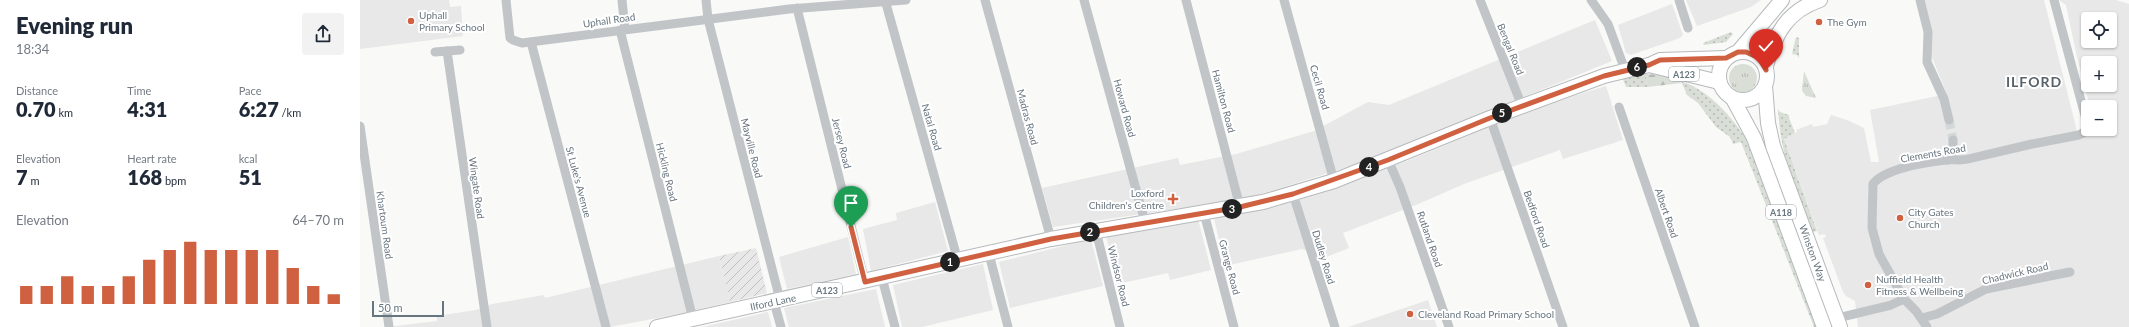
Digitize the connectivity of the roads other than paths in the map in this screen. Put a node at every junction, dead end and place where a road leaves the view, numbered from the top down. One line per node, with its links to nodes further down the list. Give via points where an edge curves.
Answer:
1 (506, 0): 21 (street, Uphall Road, via 510,38 522,43)
2 (622, 0): 20 (street, Hickling Road)
3 (706, 0): 18 (street, Mayville Road)
4 (906, 0): 16 (street, Uphall Road)
5 (985, 0): 46 (street, Madras Road)
6 (1084, 0): 44 (street, Howard Road)
7 (1186, 0): 42 (street, Hamilton Road)
8 (1284, 0): 40 (street, Cecil Road)
9 (1480, 0): 32 (street, Bengal Road)
10 (1591, 0): 28 (street, via 1608,24)
11 (1678, 0): 19 (street)
12 (1782, 0): 25 (main road)
13 (1820, 0): 27 (main road, A118, via 1794,12 1786,22)
14 (1920, 0): 35 (street, via 1928,32 1927,62 1944,99)
15 (2054, 0): 39 (street, Clements Road, via 2087,122 2086,131 2079,135 1968,159)
16 (885, 1): 17 (street, Uphall Road); 48 (street, Natal Road)
17 (791, 6): 18 (street, Uphall Road); 51 (street, Jersey Road)
18 (708, 19): 20 (street, Uphall Road); 53 (street, Mayville Road)
19 (1688, 28)
20 (623, 29): 21 (street, Uphall Road); 55 (street, Hickling Road)
21 (531, 42): 60 (street, St Luke's Avenue)
22 (460, 50): 23 (street)
23 (447, 51): 24 (street); 59 (street, Wingate Road)
24 (435, 52)
25 (1732, 55): 26 (main road, Ilford Lane / A123, via 1660,60); 27 (main road, via 1751,53); 29 (main road, via 1719,68)
26 (1649, 65): 28 (main road, Ilford Lane / A123); 29 (main road, Ilford Lane / A123)
27 (1766, 66): 30 (main road, A118)
28 (1625, 70): 32 (main road, Ilford Lane / A123)
29 (1719, 82): 31 (main road, A118, via 1726,95)
30 (1766, 86): 31 (main road, via 1762,92 1750,99); 56 (main road, Winston Way / A118, via 1768,123 1774,146)
31 (1733, 99): 70 (main road, Winston Way / A118, via 1754,138)
32 (1522, 106): 34 (main road, Ilford Lane / A123)
33 (1620, 107): 69 (street, Albert Road)
34 (1490, 118): 38 (main road, Ilford Lane / A123); 68 (street, Bedford Road)
35 (1949, 120)
36 (360, 126): 58 (street, Khartoum Road)
37 (1953, 140): 39 (street, via 1953,150)
38 (1388, 160): 40 (main road, Ilford Lane / A123); 67 (street, Rutland Road, via 1400,187)
39 (1948, 160): 52 (street, Clements Road, via 1886,172 1873,184 1871,194 1874,235 1879,254)
40 (1334, 181): 41 (main road, Ilford Lane / A123)
41 (1293, 194): 42 (main road, Ilford Lane / A123); 66 (street, Dudley Road)
42 (1240, 207): 43 (main road, Ilford Lane / A123)
43 (1204, 212): 44 (main road, Ilford Lane / A123); 65 (street, Grange Road)
44 (1145, 222): 45 (main road, Ilford Lane / A123)
45 (1096, 231): 46 (main road, Ilford Lane / A123); 64 (street, Windsor Road)
46 (1051, 239): 47 (main road, Ilford Lane / A123)
47 (988, 254): 48 (main road, Ilford Lane / A123); 63 (street)
48 (958, 261): 50 (main road, Ilford Lane / A123)
49 (2070, 272): 54 (street, Chadwick Road, via 1986,289 1937,314)
50 (882, 278): 51 (main road, Ilford Lane / A123); 62 (street)
51 (865, 282): 53 (main road, Ilford Lane / A123)
52 (1904, 299): 54 (street, Clements Road); 56 (street)
53 (777, 301): 55 (main road, Ilford Lane / A123); 61 (street, Mayville Road)
54 (1922, 318): 71 (street, Clements Road)
55 (694, 319): 57 (main road, Ilford Lane / A123)
56 (1839, 323)
57 (663, 326)
58 (389, 327)
59 (487, 327)
60 (606, 327)
61 (781, 327)
62 (895, 327)
63 (1008, 327)
64 (1120, 327)
65 (1234, 327)
66 (1335, 327)
67 (1449, 327)
68 (1563, 327)
69 (1695, 327)
70 (1824, 327)
71 (1927, 327)

